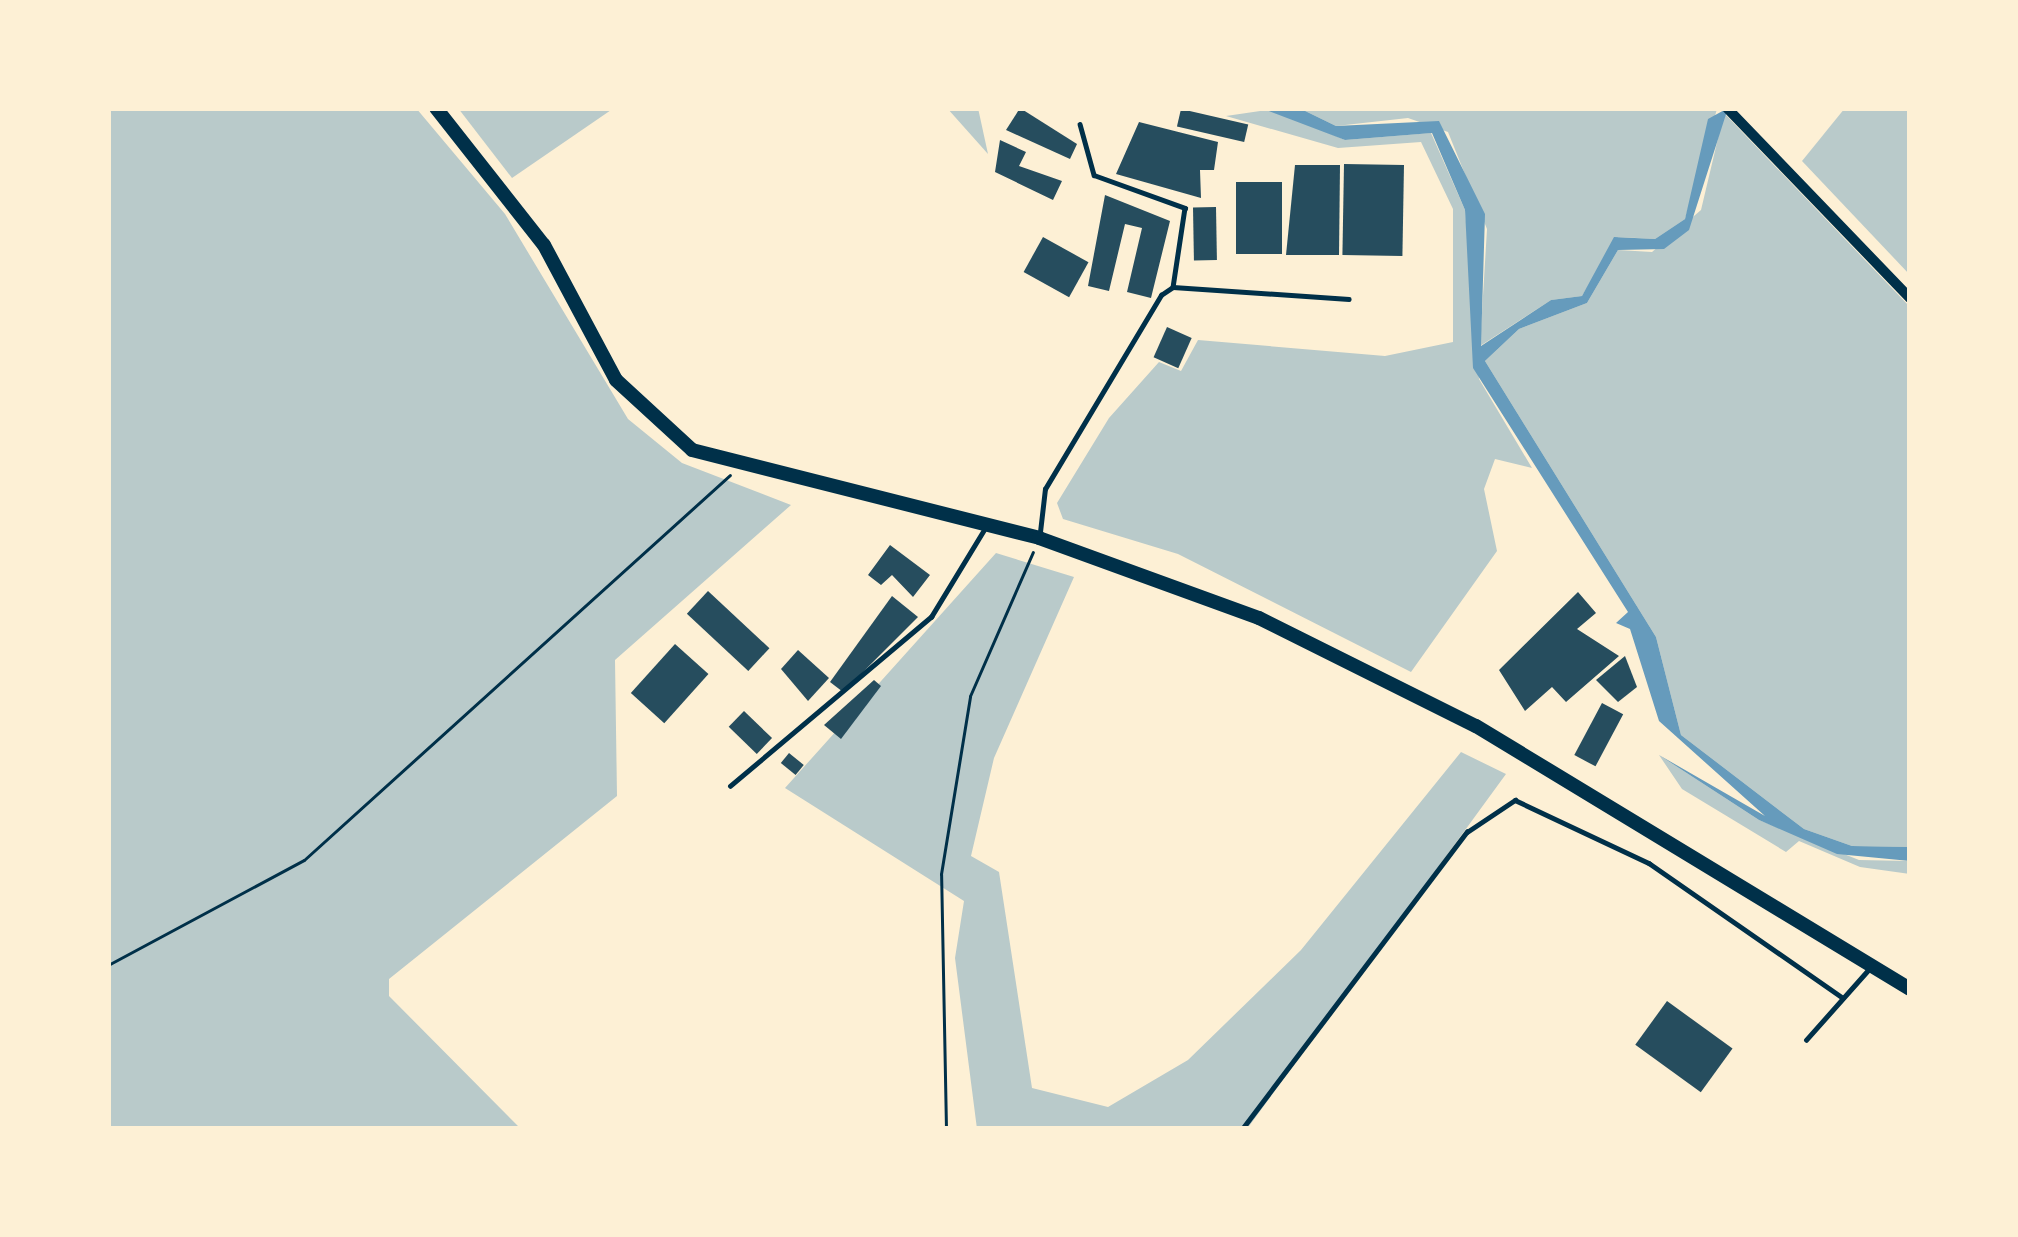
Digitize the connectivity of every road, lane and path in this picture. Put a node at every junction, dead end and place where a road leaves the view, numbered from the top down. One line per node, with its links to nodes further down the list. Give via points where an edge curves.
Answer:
1 (436, 108): 7 (main road, via 544,244 636,406 692,450)
2 (1727, 108): 5 (street)
3 (1081, 124): 4 (lane, via 1094,175 1185,208)
4 (1173, 287): 6 (lane); 9 (lane, via 1045,488)
5 (1910, 298)
6 (1349, 299)
7 (739, 466): 8 (main road); 12 (path, via 304,860)
8 (987, 525): 9 (main road); 10 (lane, via 931,616)
9 (1039, 538): 11 (main road, via 1204,594 1422,697); 16 (path, via 970,696 941,874)
10 (730, 786)
11 (1874, 964): 13 (main road); 14 (lane)
12 (108, 965)
13 (1910, 989)
14 (1843, 998): 15 (lane); 17 (lane, via 1649,863 1515,800 1467,832)
15 (1806, 1040)
16 (946, 1129)
17 (1242, 1129)

